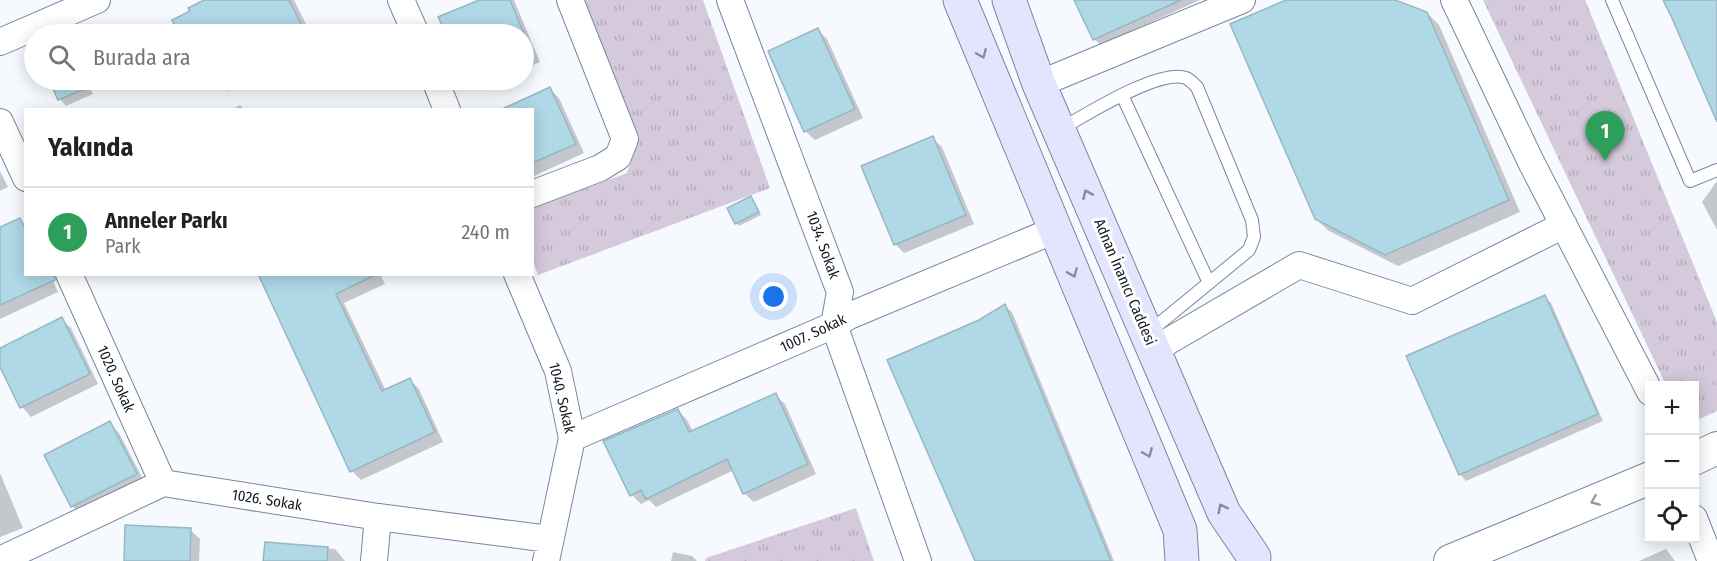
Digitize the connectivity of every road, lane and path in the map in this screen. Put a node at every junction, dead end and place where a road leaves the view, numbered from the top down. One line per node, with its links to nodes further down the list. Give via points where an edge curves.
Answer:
1 (97, 0): 10 (street)
2 (401, 0): 11 (street)
3 (570, 0): 22 (street, via 625,139 618,157 600,168)
4 (730, 0): 28 (street, 1034. Sokak, via 840,292)
5 (960, 0): 24 (main road, one-way to 24)
6 (1009, 0): 14 (main road, Adnan İnanıcı Caddesi)
7 (1242, 0): 14 (street)
8 (1454, 0): 23 (street)
9 (1612, 0): 20 (lane, via 1690,181)
10 (42, 24)
11 (412, 24)
12 (24, 32): 13 (street)
13 (0, 42)
14 (1039, 84): 19 (main road, Adnan İnanıcı Caddesi)
15 (439, 90): 17 (street)
16 (1122, 95): 19 (lane); 27 (lane); 27 (lane, via 1166,77 1186,78 1197,87 1252,220 1254,237 1249,250)
17 (446, 108)
18 (0, 122): 21 (street)
19 (1059, 129): 29 (main road, Adnan İnanıcı Caddesi, one-way to 19)
20 (1717, 170)
21 (24, 174)
22 (534, 193)
23 (1564, 225): 29 (street, via 1412,301 1299,265); 30 (street)
24 (1055, 230): 28 (street, 1007. Sokak); 46 (main road, one-way to 46, via 1180,530)
25 (70, 276): 37 (street, 1020. Sokak)
26 (518, 276): 31 (street, 1040. Sokak, via 558,371)
27 (1209, 283): 29 (lane)
28 (834, 325): 31 (street, 1007. Sokak); 45 (street, 1034. Sokak)
29 (1151, 341): 43 (main road, Adnan İnanıcı Caddesi, one-way to 29, via 1224,513)
30 (1645, 382)
31 (572, 438): 41 (street, 1040. Sokak)
32 (1717, 448): 33 (street)
33 (1699, 457)
34 (1717, 472): 35 (street)
35 (1699, 479)
36 (1645, 480): 47 (street, one-way to 47)
37 (163, 483): 39 (street, 1026. Sokak); 42 (street)
38 (1645, 502): 48 (street)
39 (378, 517): 41 (street, 1026. Sokak); 44 (street)
40 (1699, 529): 49 (street)
41 (548, 550)
42 (0, 560)
43 (1254, 560)
44 (374, 561)
45 (918, 561)
46 (1182, 561)
47 (1450, 561)
48 (1503, 561)
49 (1711, 561)

